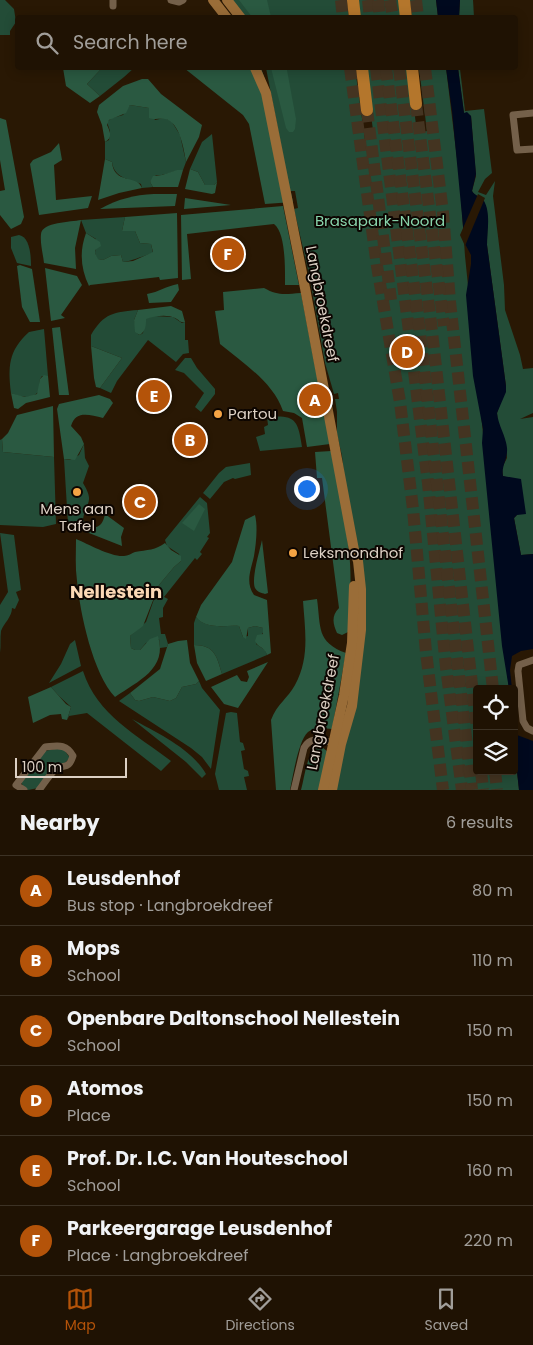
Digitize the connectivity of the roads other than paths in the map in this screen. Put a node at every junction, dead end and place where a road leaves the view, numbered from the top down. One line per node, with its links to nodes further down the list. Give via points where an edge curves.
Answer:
1 (171, 0): 2 (street)
2 (183, 0)
3 (213, 0): 7 (main road)
4 (228, 0): 8 (main road)
5 (353, 0): 9 (highway)
6 (404, 0): 10 (highway)
7 (225, 15)
8 (239, 15)
9 (355, 15)
10 (406, 15)
11 (256, 70): 15 (main road, Langbroekdreef)
12 (262, 70): 15 (main road, Langbroekdreef)
13 (362, 70): 17 (highway)
14 (412, 70): 16 (highway)
15 (266, 93): 23 (main road, Langbroekdreef, via 354,550 352,643)
16 (416, 104)
17 (367, 110)
18 (532, 113): 19 (street); 20 (street, via 513,115 517,150)
19 (533, 121)
20 (533, 149)
21 (529, 661): 22 (street, via 519,665 518,671 524,721)
22 (533, 731)
23 (337, 744): 26 (street, via 313,739 307,742); 27 (main road, Langbroekdreef); 28 (main road, Langbroekdreef)
24 (24, 790): 25 (street, via 16,784 45,747 61,745 69,749 73,756 70,763 56,769)
25 (39, 790)
26 (294, 790)
27 (323, 790)
28 (332, 790)

